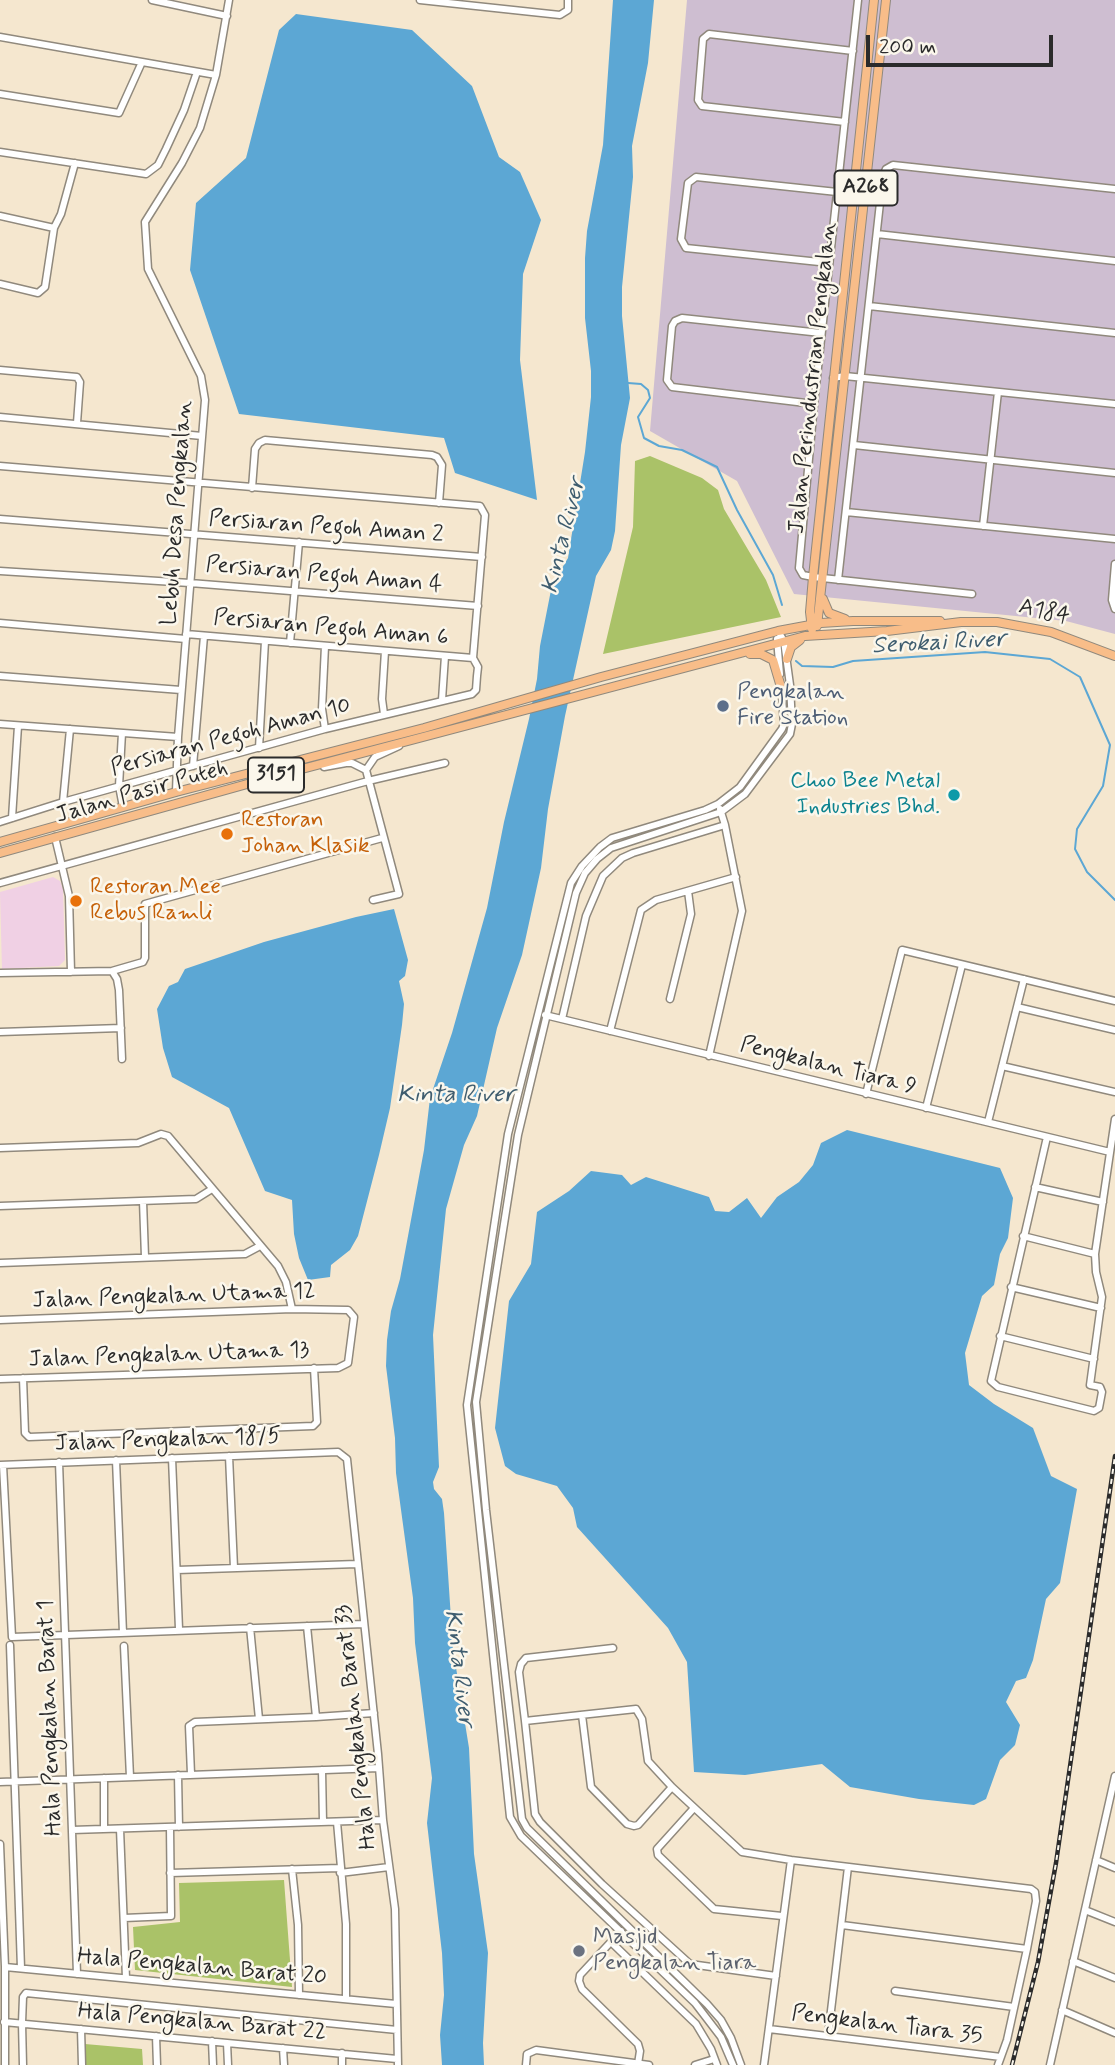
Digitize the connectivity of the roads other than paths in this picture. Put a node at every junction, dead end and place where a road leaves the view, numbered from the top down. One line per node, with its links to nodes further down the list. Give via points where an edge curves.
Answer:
1 (152, 0): 8 (street)
2 (229, 0): 8 (street, Lebuh Desa Pengkalan)
3 (420, 0): 4 (street, via 560,15 568,10)
4 (568, 0)
5 (858, 0): 10 (street)
6 (874, 0): 14 (main road, Jalan Perindustrian Pengkalan / A268)
7 (886, 0): 19 (main road, Jalan Perindustrian Pengkalan / A268)
8 (227, 16): 15 (street, Lebuh Desa Pengkalan)
9 (0, 37): 11 (street)
10 (853, 51): 13 (street); 17 (street, via 709,34 703,39 698,100 705,106)
11 (142, 62): 12 (street); 16 (street, via 119,113)
12 (197, 72): 15 (street); 21 (street, via 184,110 152,171 146,174)
13 (850, 73): 14 (street); 17 (street)
14 (866, 74): 18 (main road, Jalan Perindustrian Pengkalan / A268)
15 (216, 75): 42 (street, Lebuh Desa Pengkalan, via 200,128 145,222 148,269 201,376 205,400)
16 (0, 94)
17 (845, 122): 23 (street)
18 (861, 123): 19 (main road); 35 (main road, Jalan Perindustrian Pengkalan / A268)
19 (873, 124): 34 (main road, Jalan Perindustrian Pengkalan / A268)
20 (0, 152): 21 (street)
21 (75, 163): 25 (street)
22 (1115, 189): 26 (street, via 893,165 883,176)
23 (837, 192): 28 (street); 28 (street, via 692,178 681,239 690,248)
24 (0, 216): 25 (street)
25 (54, 228): 29 (street, via 41,292)
26 (877, 234): 27 (street); 30 (street)
27 (1115, 261)
28 (829, 263): 31 (street)
29 (0, 284)
30 (869, 306): 32 (street); 36 (street)
31 (821, 333): 38 (street); 38 (street, via 678,319 672,326 667,380 675,389)
32 (1115, 333)
33 (0, 370): 41 (street, via 77,377)
34 (845, 376): 35 (street); 36 (street); 60 (main road, Jalan Perindustrian Pengkalan / A268)
35 (833, 378): 59 (main road, Jalan Perindustrian Pengkalan / A268)
36 (862, 378): 37 (street); 43 (street)
37 (999, 392): 39 (street); 44 (street)
38 (814, 404): 59 (street, via 799,568)
39 (1115, 404)
40 (0, 417): 41 (street)
41 (77, 423): 42 (street)
42 (202, 436): 47 (street, Lebuh Desa Pengkalan)
43 (854, 445): 44 (street); 50 (street)
44 (990, 458): 46 (street); 52 (street)
45 (0, 466): 47 (street)
46 (1115, 473)
47 (198, 484): 48 (street); 53 (street, Lebuh Desa Pengkalan)
48 (252, 488): 49 (street); 49 (street, via 255,449 265,440 432,454 442,465)
49 (439, 503): 56 (street, via 480,506 485,514)
50 (846, 512): 52 (street); 61 (street)
51 (0, 519): 53 (street, Persiaran Pegoh Aman 2)
52 (983, 526): 54 (street)
53 (194, 535): 55 (street, Persiaran Pegoh Aman 2); 62 (street, Lebuh Desa Pengkalan)
54 (1115, 539)
55 (299, 542): 56 (street, Persiaran Pegoh Aman 2); 64 (street)
56 (482, 557): 67 (street)
57 (1115, 564): 68 (street)
58 (0, 571): 62 (street, Persiaran Pegoh Aman 4)
59 (813, 578): 60 (street); 66 (main road, Jalan Perindustrian Pengkalan / A268)
60 (824, 579): 61 (street); 63 (main road, Jalan Perindustrian Pengkalan / A268)
61 (838, 580): 65 (street)
62 (190, 583): 64 (street, Persiaran Pegoh Aman 4); 77 (street, Lebuh Desa Pengkalan)
63 (823, 589): 69 (main road, via 829,613); 72 (main road, Jalan Perindustrian Pengkalan / A268)
64 (295, 591): 67 (street, Persiaran Pegoh Aman 4); 80 (street)
65 (972, 594)
66 (811, 604): 72 (main road, Jalan Perindustrian Pengkalan); 73 (main road)
67 (478, 606): 87 (street)
68 (1115, 609)
69 (853, 621): 70 (main road, 3151); 72 (main road, 3151)
70 (961, 622): 76 (main road, 3151); 85 (main road, A184 / 3151, via 1036,628)
71 (0, 623): 77 (street, Persiaran Pegoh Aman 6)
72 (815, 624): 73 (main road, 3151); 76 (main road, Jalan Perindustrian Pengkalan)
73 (793, 628): 74 (main road, 3151)
74 (778, 631): 79 (street); 81 (main road, 3151)
75 (204, 636): 77 (street, Persiaran Pegoh Aman 6); 78 (street, Persiaran Pegoh Aman 6); 107 (street)
76 (809, 636): 79 (main road, 3151); 88 (main road, via 791,647)
77 (186, 637): 93 (street, Lebuh Desa Pengkalan)
78 (265, 641): 80 (street, Persiaran Pegoh Aman 6); 105 (street)
79 (780, 642): 86 (main road, 3151); 88 (street); 92 (street)
80 (290, 643): 82 (street, Persiaran Pegoh Aman 6)
81 (724, 644): 89 (main road, via 686,660); 91 (main road, 3151)
82 (325, 646): 83 (street, Persiaran Pegoh Aman 6); 101 (street)
83 (385, 651): 84 (street, Persiaran Pegoh Aman 6); 97 (street)
84 (444, 656): 87 (street, Persiaran Pegoh Aman 6); 96 (street)
85 (1115, 656)
86 (722, 657): 89 (main road, 3151); 92 (main road, via 768,656)
87 (473, 658): 96 (street, Persiaran Pegoh Aman 10, via 478,667 476,690)
88 (787, 659): 94 (street)
89 (682, 667): 91 (main road, via 674,662); 104 (main road, Jalan Pasir Puteh / 3151)
90 (0, 676): 93 (street)
91 (601, 677): 114 (main road, Jalan Pasir Puteh / 3151)
92 (781, 687): 95 (street)
93 (181, 690): 103 (street, Lebuh Desa Pengkalan)
94 (791, 698): 95 (street); 118 (street, via 790,734 745,794)
95 (783, 699): 116 (street, via 780,733 740,787)
96 (442, 700): 97 (street, Persiaran Pegoh Aman 10)
97 (384, 714): 101 (street, Persiaran Pegoh Aman 10)
98 (0, 724): 99 (street)
99 (18, 726): 100 (street); 120 (street)
100 (70, 729): 102 (street); 115 (street)
101 (325, 730): 105 (street, Persiaran Pegoh Aman 10)
102 (122, 733): 103 (street); 112 (street)
103 (178, 737): 109 (street, Lebuh Desa Pengkalan)
104 (411, 741): 108 (street, via 375,757); 110 (main road, Jalan Pasir Puteh / 3151)
105 (258, 748): 107 (street, Persiaran Pegoh Aman 10)
106 (445, 763): 111 (street)
107 (193, 766): 109 (street, Persiaran Pegoh Aman 10)
108 (366, 770): 110 (street, via 346,762); 111 (street)
109 (175, 771): 112 (street, Persiaran Pegoh Aman 10); 114 (street, Lebuh Desa Pengkalan)
110 (283, 774): 113 (main road, Jalan Pasir Puteh / 3151)
111 (368, 781): 125 (street); 128 (street)
112 (119, 786): 115 (street, Persiaran Pegoh Aman 10); 117 (street)
113 (237, 786): 114 (main road, via 186,796); 119 (main road, Jalan Pasir Puteh / 3151)
114 (176, 792): 117 (main road, Jalan Pasir Puteh / 3151); 119 (main road, via 166,802)
115 (63, 802): 120 (street, Persiaran Pegoh Aman 10)
116 (718, 804): 118 (street); 141 (street, via 612,838 582,866 571,883)
117 (123, 807): 123 (main road, Jalan Pasir Puteh / 3151)
118 (721, 812): 122 (street); 142 (street, via 611,848 585,873 576,893)
119 (130, 816): 124 (main road, Jalan Pasir Puteh / 3151)
120 (12, 818): 121 (street, Persiaran Pegoh Aman 10)
121 (0, 822)
122 (725, 825): 129 (street); 143 (street, via 633,853 603,876 586,916)
123 (15, 837): 124 (main road); 126 (main road, Jalan Pasir Puteh / 3151)
124 (55, 837): 127 (main road, Jalan Pasir Puteh / 3151); 128 (street)
125 (382, 838): 132 (street, via 399,894); 134 (street, via 145,904 144,961)
126 (0, 842)
127 (0, 853)
128 (61, 867): 130 (street); 135 (street, via 69,896)
129 (736, 877): 131 (street); 148 (street, via 742,911)
130 (0, 883)
131 (688, 891): 138 (street, via 691,914); 146 (street, via 656,900 641,910)
132 (373, 900)
133 (962, 965): 137 (street); 152 (street, via 902,950); 153 (street)
134 (112, 971): 135 (street); 144 (street, via 119,990)
135 (71, 972): 136 (street)
136 (0, 973)
137 (1024, 979): 139 (street); 140 (street)
138 (670, 999)
139 (1115, 1001)
140 (1017, 1007): 145 (street); 150 (street)
141 (539, 1014): 142 (street, Pengkalan Tiara 9); 234 (street, via 508,1134 467,1405 510,1816 521,1836)
142 (547, 1016): 143 (street, Pengkalan Tiara 9); 233 (street, via 518,1135 476,1402 520,1810 527,1828)
143 (562, 1019): 146 (street, Pengkalan Tiara 9)
144 (121, 1028): 147 (street); 149 (street)
145 (1115, 1030)
146 (610, 1031): 148 (street, Pengkalan Tiara 9)
147 (0, 1032)
148 (709, 1056): 152 (street, Pengkalan Tiara 9)
149 (122, 1059)
150 (1002, 1066): 151 (street); 155 (street)
151 (1115, 1092)
152 (866, 1094): 153 (street, Pengkalan Tiara 9)
153 (926, 1108): 155 (street, Pengkalan Tiara 9)
154 (1115, 1119): 158 (street)
155 (988, 1122): 156 (street, Pengkalan Tiara 9)
156 (1047, 1137): 158 (street, Pengkalan Tiara 9); 159 (street)
157 (0, 1148): 160 (street, via 138,1143 160,1134 168,1136)
158 (1110, 1152): 162 (street)
159 (1035, 1187): 162 (street); 164 (street)
160 (212, 1189): 161 (street, via 196,1199); 165 (street)
161 (143, 1201): 163 (street); 167 (street)
162 (1102, 1202): 166 (street)
163 (0, 1206)
164 (1023, 1236): 166 (street); 169 (street)
165 (260, 1246): 167 (street, via 245,1254); 171 (street, via 278,1266)
166 (1095, 1254): 170 (street)
167 (145, 1258): 168 (street)
168 (0, 1263)
169 (1012, 1287): 170 (street); 173 (street)
170 (1101, 1308): 174 (street)
171 (292, 1309): 172 (street, Jalan Pengkalan Utama 12); 176 (street, Jalan Pengkalan Utama 12, via 348,1310 354,1317 348,1363)
172 (0, 1320)
173 (1000, 1336): 174 (street); 174 (street, via 990,1376 994,1385 1094,1411 1100,1408 1102,1392 1090,1385)
174 (1094, 1359)
175 (314, 1368): 176 (street, Jalan Pengkalan Utama 13); 177 (street, Jalan Pengkalan Utama 13); 177 (street, via 317,1422 313,1426 29,1437 25,1433)
176 (338, 1368)
177 (23, 1378): 178 (street, Jalan Pengkalan Utama 13)
178 (0, 1379)
179 (338, 1451): 180 (street, Jalan Pengkalan 18/5); 185 (street, Hala Pengkalan Barat 33, via 347,1460)
180 (229, 1456): 181 (street, Jalan Pengkalan 18/5); 186 (street)
181 (172, 1458): 182 (street, Jalan Pengkalan 18/5); 187 (street)
182 (116, 1460): 183 (street, Jalan Pengkalan 18/5); 192 (street)
183 (59, 1462): 184 (street, Jalan Pengkalan 18/5); 193 (street, Hala Pengkalan Barat 1)
184 (1, 1465): 193 (street, via 10,1634 17,1638)
185 (357, 1564): 186 (street); 188 (street, Hala Pengkalan Barat 33)
186 (234, 1568): 187 (street)
187 (177, 1570): 191 (street)
188 (364, 1624): 189 (street); 197 (street, Hala Pengkalan Barat 33)
189 (307, 1626): 190 (street); 199 (street)
190 (250, 1627): 191 (street); 200 (street)
191 (179, 1629): 192 (street)
192 (123, 1633): 193 (street)
193 (66, 1636): 209 (street, Hala Pengkalan Barat 1)
194 (10, 1645): 210 (street)
195 (124, 1646): 207 (street)
196 (613, 1648): 201 (street, via 527,1658 520,1669)
197 (374, 1713): 199 (street); 202 (street, Hala Pengkalan Barat 33)
198 (582, 1715): 201 (street); 212 (street, via 636,1709 642,1719 648,1761); 212 (street, via 591,1787 627,1824 638,1825)
199 (316, 1717): 200 (street)
200 (259, 1719): 204 (street, via 192,1723)
201 (525, 1724): 232 (street, via 536,1818)
202 (379, 1768): 203 (street); 215 (street, Hala Pengkalan Barat 33)
203 (322, 1770): 204 (street); 216 (street)
204 (191, 1774): 205 (street)
205 (178, 1775): 207 (street); 219 (street)
206 (1115, 1776): 214 (street)
207 (130, 1777): 208 (street)
208 (104, 1778): 209 (street); 220 (street)
209 (71, 1779): 210 (street); 222 (street, Hala Pengkalan Barat 1)
210 (14, 1781): 211 (street); 245 (street)
211 (0, 1782)
212 (672, 1787): 213 (street)
213 (694, 1808): 224 (street, via 742,1852); 236 (street, via 657,1849 658,1855 714,1909)
214 (1111, 1809): 225 (street)
215 (383, 1820): 217 (street); 226 (street, Hala Pengkalan Barat 33)
216 (323, 1822): 217 (street); 219 (street)
217 (337, 1822): 230 (street)
218 (170, 1827): 219 (street); 221 (street); 231 (street)
219 (179, 1827)
220 (104, 1829): 221 (street); 222 (street)
221 (120, 1829): 237 (street)
222 (72, 1830): 246 (street, Hala Pengkalan Barat 1)
223 (0, 1844): 244 (street)
224 (791, 1860): 227 (street); 236 (street)
225 (1096, 1860): 228 (street); 235 (street)
226 (389, 1867): 230 (street); 254 (street, Hala Pengkalan Barat 33, via 395,1909)
227 (848, 1867): 239 (street); 242 (street, via 1031,1889 1035,1901)
228 (1115, 1868)
229 (292, 1869): 230 (street); 231 (street); 251 (street)
230 (340, 1870): 252 (street)
231 (170, 1873): 237 (street, via 171,1916)
232 (601, 1882): 233 (street); 247 (street, via 690,1964)
233 (591, 1891): 234 (street); 285 (street, via 721,2020)
234 (585, 1897): 240 (street)
235 (1085, 1910): 238 (street); 243 (street)
236 (782, 1916): 247 (street)
237 (124, 1918): 249 (street)
238 (1115, 1922)
239 (842, 1925): 242 (street); 264 (street)
240 (621, 1931): 241 (street); 284 (street, via 702,2011 721,2037)
241 (611, 1942): 271 (street, via 696,2024); 272 (street, via 579,1978 582,1989 638,2044)
242 (1027, 1949): 255 (street)
243 (1073, 1961): 248 (street); 256 (street)
244 (5, 1967): 245 (street, Hala Pengkalan Barat 20); 253 (street)
245 (20, 1968): 246 (street, Hala Pengkalan Barat 20)
246 (77, 1974): 249 (street, Hala Pengkalan Barat 20)
247 (775, 1976): 260 (street)
248 (1115, 1978)
249 (126, 1979): 251 (street, Hala Pengkalan Barat 20)
250 (895, 1991): 255 (street)
251 (299, 1995): 252 (street, Hala Pengkalan Barat 20)
252 (346, 1999): 254 (street, Hala Pengkalan Barat 20)
253 (2, 2004): 257 (street)
254 (396, 2004): 261 (street, Hala Pengkalan Barat 33)
255 (1014, 2007): 269 (street)
256 (1062, 2010): 262 (street); 288 (street)
257 (4, 2022): 258 (street, Hala Pengkalan Barat 22); 273 (street)
258 (22, 2024): 259 (street, Hala Pengkalan Barat 22); 261 (street, via 26,1993); 274 (street)
259 (80, 2029): 263 (street, Hala Pengkalan Barat 22); 275 (street)
260 (769, 2029): 264 (street, Pengkalan Tiara 35); 286 (street)
261 (397, 2030): 270 (street, Hala Pengkalan Barat 33)
262 (1115, 2033)
263 (156, 2036): 265 (street, Hala Pengkalan Barat 22); 276 (street)
264 (828, 2036): 269 (street, Pengkalan Tiara 35)
265 (212, 2041): 266 (street, Hala Pengkalan Barat 22); 277 (street)
266 (227, 2043): 267 (street, Hala Pengkalan Barat 22); 278 (street)
267 (283, 2048): 268 (street, Hala Pengkalan Barat 22); 279 (street)
268 (342, 2053): 270 (street, Hala Pengkalan Barat 22); 280 (street)
269 (1001, 2057): 287 (street)
270 (398, 2062)
271 (715, 2062): 283 (street)
272 (638, 2064): 281 (street, via 536,2050 527,2054); 282 (street)
273 (5, 2065)
274 (23, 2065)
275 (82, 2065)
276 (157, 2065)
277 (213, 2065)
278 (228, 2065)
279 (284, 2065)
280 (342, 2065)
281 (526, 2065)
282 (649, 2065)
283 (695, 2065)
284 (733, 2065)
285 (741, 2065)
286 (764, 2065)
287 (998, 2065)
288 (1051, 2065)

